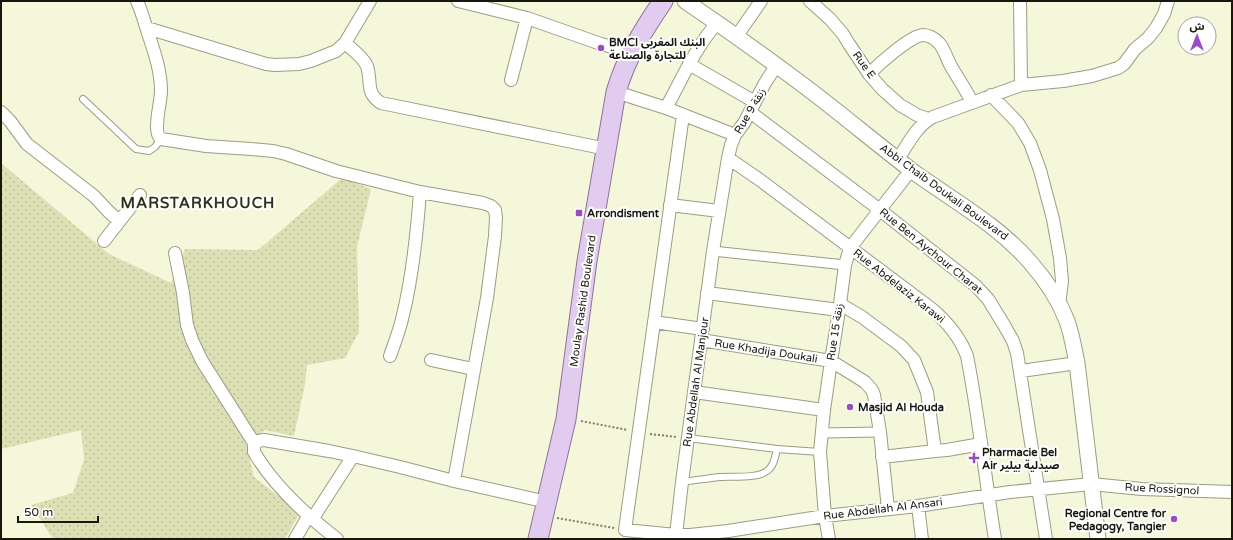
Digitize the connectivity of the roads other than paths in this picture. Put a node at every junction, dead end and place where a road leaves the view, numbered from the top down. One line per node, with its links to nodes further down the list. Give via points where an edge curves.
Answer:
1 (137, 1): 12 (street)
2 (370, 1): 14 (street)
3 (458, 1): 10 (street)
4 (662, 1): 15 (main road, Moulay Rashid Boulevard)
5 (685, 1): 11 (street, Abbi Chaib Doukali Boulevard)
6 (760, 1): 13 (street)
7 (810, 1): 18 (street, Rue E, via 843,34)
8 (1020, 1): 20 (street)
9 (1168, 1): 20 (street, via 1156,28 1118,68 1092,76)
10 (527, 18): 15 (street); 19 (street)
11 (717, 23): 13 (street, Abbi Chaib Doukali Boulevard); 16 (street)
12 (147, 28): 14 (street, via 275,65 311,61 336,51); 31 (street, via 160,79 161,99 157,129)
13 (736, 37): 17 (street, Abbi Chaib Doukali Boulevard)
14 (345, 43): 32 (street, via 363,59 367,66 372,94 381,103)
15 (631, 52): 21 (main road, Moulay Rashid Boulevard)
16 (689, 64): 25 (street, Rue Ben Aychour Charat); 26 (street)
17 (776, 66): 25 (street, Rue 9 زنقة); 34 (street, Abbi Chaib Doukali Boulevard)
18 (869, 74): 24 (street, via 909,41 927,35 940,45); 29 (street, Rue E, via 900,105)
19 (511, 80)
20 (1021, 85): 22 (street)
21 (616, 92): 26 (street); 32 (main road, Moulay Rashid Boulevard)
22 (991, 95): 24 (street); 48 (street, via 1018,123 1030,143 1040,170 1060,258)
23 (83, 99): 31 (lane, via 136,149 150,151)
24 (972, 102): 29 (street)
25 (753, 107): 30 (street, Rue 9 زنقة); 39 (street, Rue Ben Aychour Charat)
26 (666, 108): 28 (street)
27 (1, 112): 41 (street, via 27,144 97,199)
28 (683, 115): 30 (street); 38 (street)
29 (928, 119): 34 (street)
30 (735, 135): 33 (street, Rue 9 زنقة)
31 (161, 139): 36 (street, via 206,146 273,151 336,171)
32 (607, 149): 77 (main road, Moulay Rashid Boulevard, via 588,260 566,419)
33 (728, 158): 40 (street, Rue Abdellah Al Manjour); 43 (street, Rue Abdelaziz Karawi)
34 (898, 159): 35 (street, Abbi Chaib Doukali Boulevard)
35 (911, 170): 39 (street, Rue 15 زنقة); 48 (street, Abbi Chaib Doukali Boulevard, via 987,222 1015,246)
36 (420, 192): 52 (street, via 410,286); 56 (street, via 483,203 494,210 495,236 487,298)
37 (140, 195): 41 (street)
38 (670, 205): 40 (street); 50 (street)
39 (880, 210): 43 (street, Rue 15 زنقة); 57 (street, Rue Ben Aychour Charat, via 953,267 988,299 1013,341)
40 (719, 212): 44 (street, Rue Abdellah Al Manjour)
41 (119, 221): 42 (street)
42 (104, 241)
43 (850, 248): 46 (street, Rue 15 زنقة); 64 (street, Rue Abdelaziz Karawi, via 944,318 955,334 967,356)
44 (713, 251): 46 (street); 47 (street, Rue Abdellah Al Manjour)
45 (175, 253): 63 (street, via 187,325 192,340)
46 (845, 265): 49 (street, Rue 15 زنقة)
47 (708, 294): 49 (street); 51 (street, Rue Abdellah Al Manjour)
48 (1060, 305): 55 (street, Abbi Chaib Doukali Boulevard)
49 (840, 307): 54 (street, Rue 15 زنقة); 66 (street, via 862,317 901,346 914,360 927,392)
50 (654, 322): 51 (street, Rue Khadija Doukali); 81 (street, Rue Abdellah Al Ansari, via 625,530)
51 (702, 335): 54 (street, Rue Khadija Doukali); 58 (street, Rue Abdellah Al Manjour)
52 (390, 356)
53 (432, 360): 56 (street)
54 (831, 361): 59 (street, Rue 15 زنقة); 60 (street, via 865,382 872,390)
55 (1077, 363): 57 (street); 72 (street, Abbi Chaib Doukali Boulevard)
56 (473, 369): 70 (street)
57 (1020, 371): 73 (street, Rue Ben Aychour Charat)
58 (694, 392): 59 (street); 62 (street, Rue Abdellah Al Manjour)
59 (824, 410): 61 (street, Rue 15 زنقة)
60 (880, 432): 61 (street); 69 (street)
61 (822, 433): 67 (street, Rue 15 زنقة)
62 (688, 438): 65 (lane); 71 (street, Rue Abdellah Al Manjour)
63 (254, 443): 68 (street, via 264,440); 79 (street, via 254,452 273,479)
64 (982, 444): 66 (street); 75 (street, Rue Abdelaziz Karawi)
65 (778, 449): 67 (lane); 71 (lane, via 769,470 763,474)
66 (935, 450): 69 (street)
67 (820, 452): 80 (street, Rue 15 زنقة)
68 (353, 456): 70 (street); 79 (street)
69 (882, 457): 78 (street)
70 (454, 481): 77 (street)
71 (682, 482): 81 (street, Rue Abdellah Al Manjour)
72 (1091, 484): 73 (street, Rue Abdellah Al Ansari); 74 (street, Rue Rossignol, via 1142,489); 89 (street, Abbi Chaib Doukali Boulevard)
73 (1038, 488): 75 (street, Rue Abdellah Al Ansari); 88 (street, Rue Ben Aychour Charat)
74 (1232, 492)
75 (988, 496): 76 (street, Rue Abdellah Al Ansari); 87 (street, Rue Abdelaziz Karawi)
76 (918, 506): 78 (street, Rue Abdellah Al Ansari); 86 (street)
77 (545, 509): 84 (main road, Moulay Rashid Boulevard)
78 (888, 509): 80 (street, Rue Abdellah Al Ansari)
79 (311, 516): 82 (street); 83 (street)
80 (825, 516): 81 (street, Rue Abdellah Al Ansari, via 728,531); 85 (street, Rue 15 زنقة)
81 (676, 535)
82 (295, 539)
83 (338, 539)
84 (538, 539)
85 (829, 539)
86 (922, 539)
87 (995, 539)
88 (1046, 539)
89 (1098, 539)

